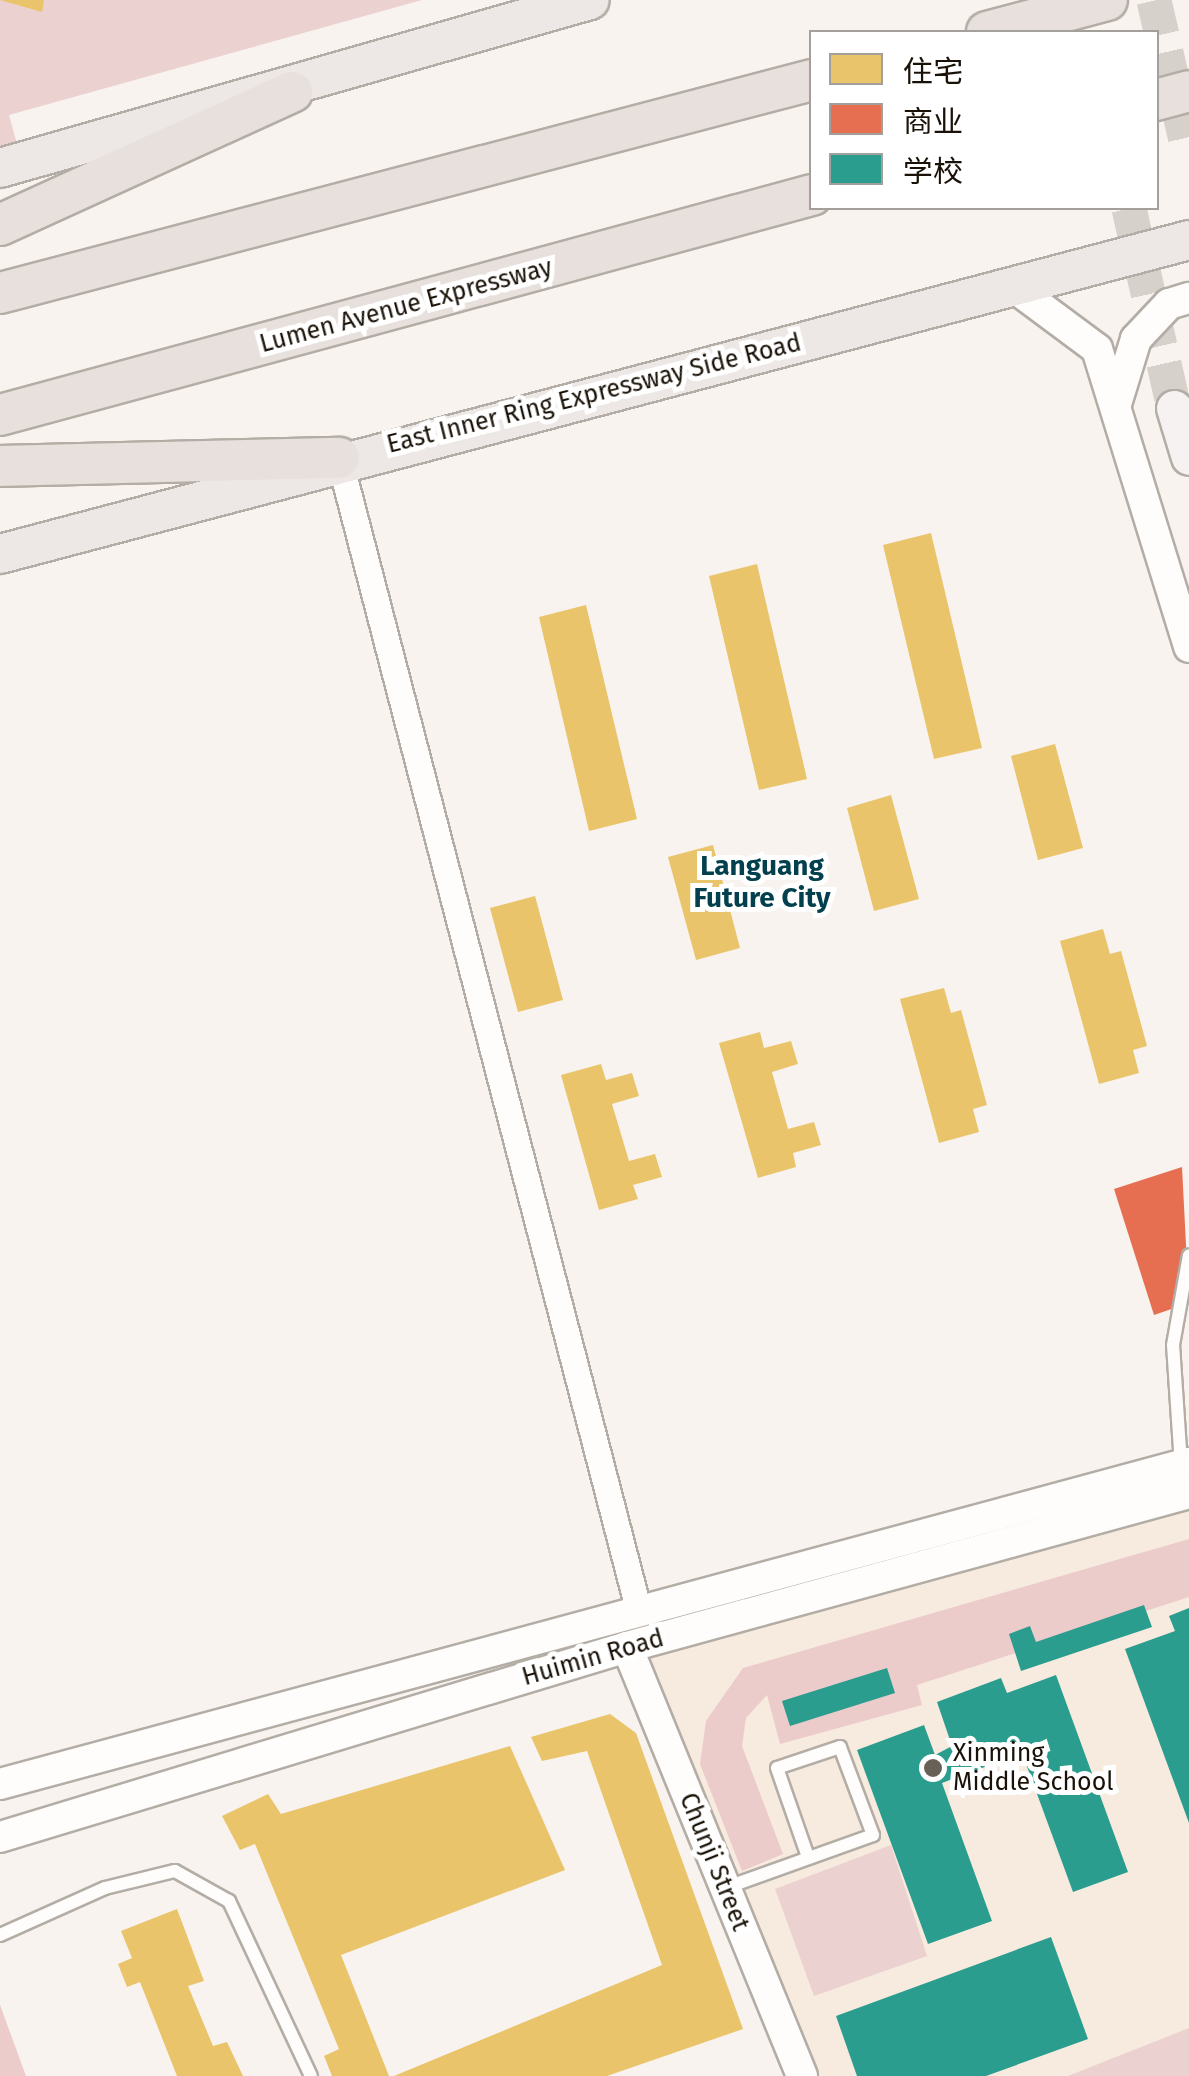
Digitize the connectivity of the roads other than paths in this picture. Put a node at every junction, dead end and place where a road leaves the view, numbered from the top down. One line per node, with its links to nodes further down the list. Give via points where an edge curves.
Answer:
1 (590, 0): 6 (main road)
2 (1107, 0): 3 (highway)
3 (995, 30)
4 (809, 81): 13 (highway)
5 (1189, 91): 7 (highway)
6 (292, 92): 8 (main road); 10 (highway)
7 (1159, 99)
8 (0, 168)
9 (809, 195): 17 (highway, Lumen Avenue Expressway)
10 (0, 225)
11 (1189, 240): 12 (main road, East Inner Ring Expressway Side Road)
12 (1015, 288): 15 (street, via 1097,348); 18 (main road, East Inner Ring Expressway Side Road)
13 (0, 293)
14 (1189, 298): 15 (street, via 1169,304 1136,339)
15 (1116, 404): 22 (street)
16 (1174, 408): 19 (main road)
17 (0, 414)
18 (339, 458): 20 (highway); 21 (main road, East Inner Ring Expressway Side Road); 25 (street)
19 (1189, 458)
20 (0, 466)
21 (0, 554)
22 (1189, 647)
23 (1189, 1255): 24 (lane, via 1173,1345)
24 (1186, 1474): 25 (street, Huimin Road); 26 (street, Huimin Road)
25 (639, 1612): 27 (street, Huimin Road)
26 (627, 1647): 28 (street, Huimin Road); 30 (street, Chunji Street)
27 (0, 1784)
28 (0, 1836)
29 (808, 1857): 29 (lane, via 873,1835 840,1747 777,1768); 30 (lane)
30 (726, 1888): 33 (street, Chunji Street)
31 (0, 1936): 32 (lane, via 106,1888 175,1871 229,1901)
32 (311, 2076)
33 (802, 2076)

